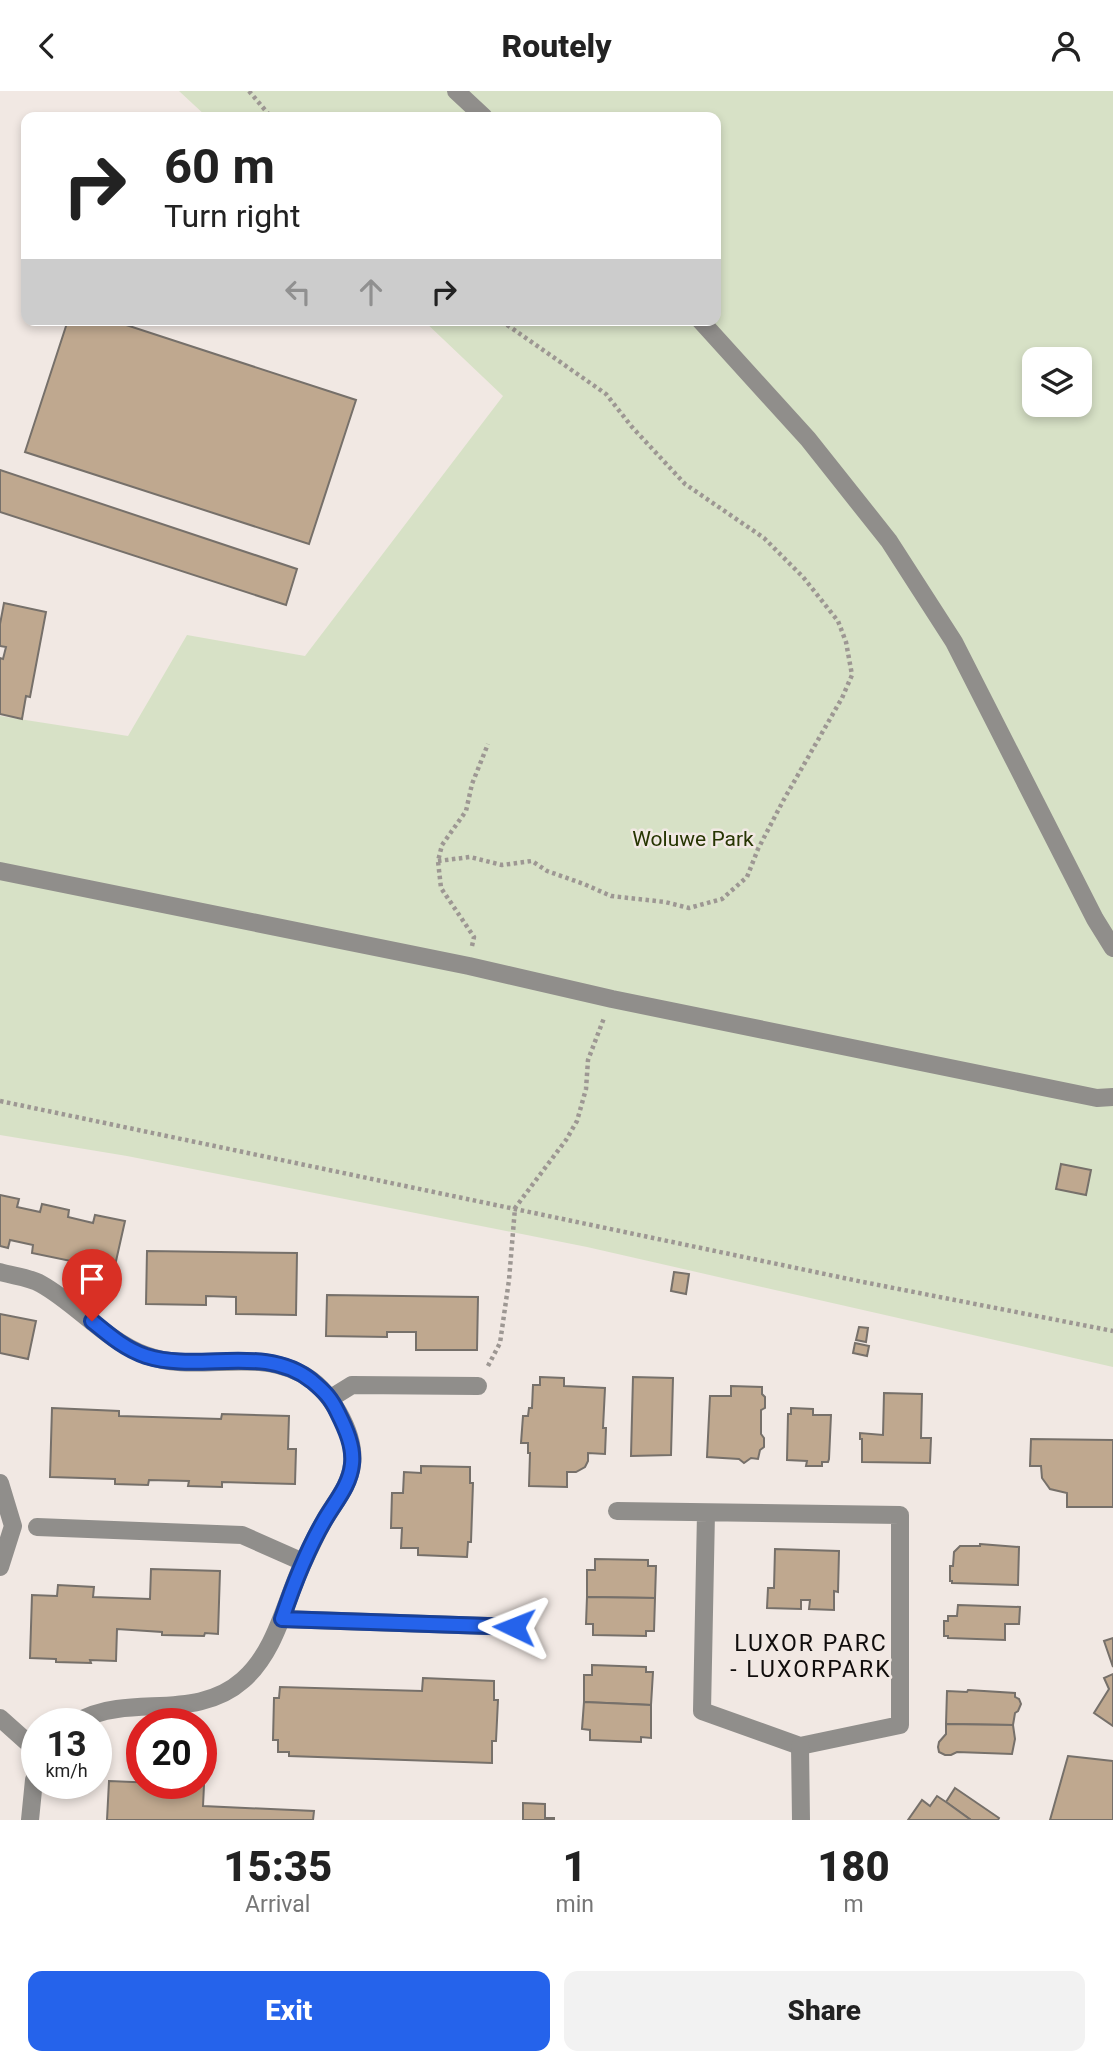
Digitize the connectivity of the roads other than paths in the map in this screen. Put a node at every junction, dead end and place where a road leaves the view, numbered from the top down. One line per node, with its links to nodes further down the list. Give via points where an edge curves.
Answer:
1 (456, 91): 2 (street)
2 (479, 112)
3 (705, 326): 5 (street, via 808,439 889,541 954,642)
4 (0, 871): 6 (street, via 1070,1093)
5 (1113, 948)
6 (1113, 1097)
7 (0, 1272): 9 (street, via 39,1283 117,1342 146,1356 181,1362 269,1361 302,1373)
8 (478, 1386): 9 (street, via 352,1385)
9 (331, 1398): 14 (street, via 348,1434 352,1464 343,1493)
10 (0, 1483): 15 (street, via 13,1526)
11 (617, 1511): 12 (street)
12 (706, 1513): 21 (street, via 702,1711); 21 (street, via 901,1515 900,1725)
13 (37, 1527): 14 (street, via 242,1535)
14 (303, 1562): 16 (street)
15 (0, 1567)
16 (282, 1619): 17 (street); 18 (street, via 263,1656 243,1680 213,1699 172,1707)
17 (514, 1627)
18 (112, 1710)
19 (0, 1718): 20 (street)
20 (21, 1737)
21 (800, 1746): 24 (street)
22 (32, 1799): 23 (street)
23 (30, 1820)
24 (801, 1820)

